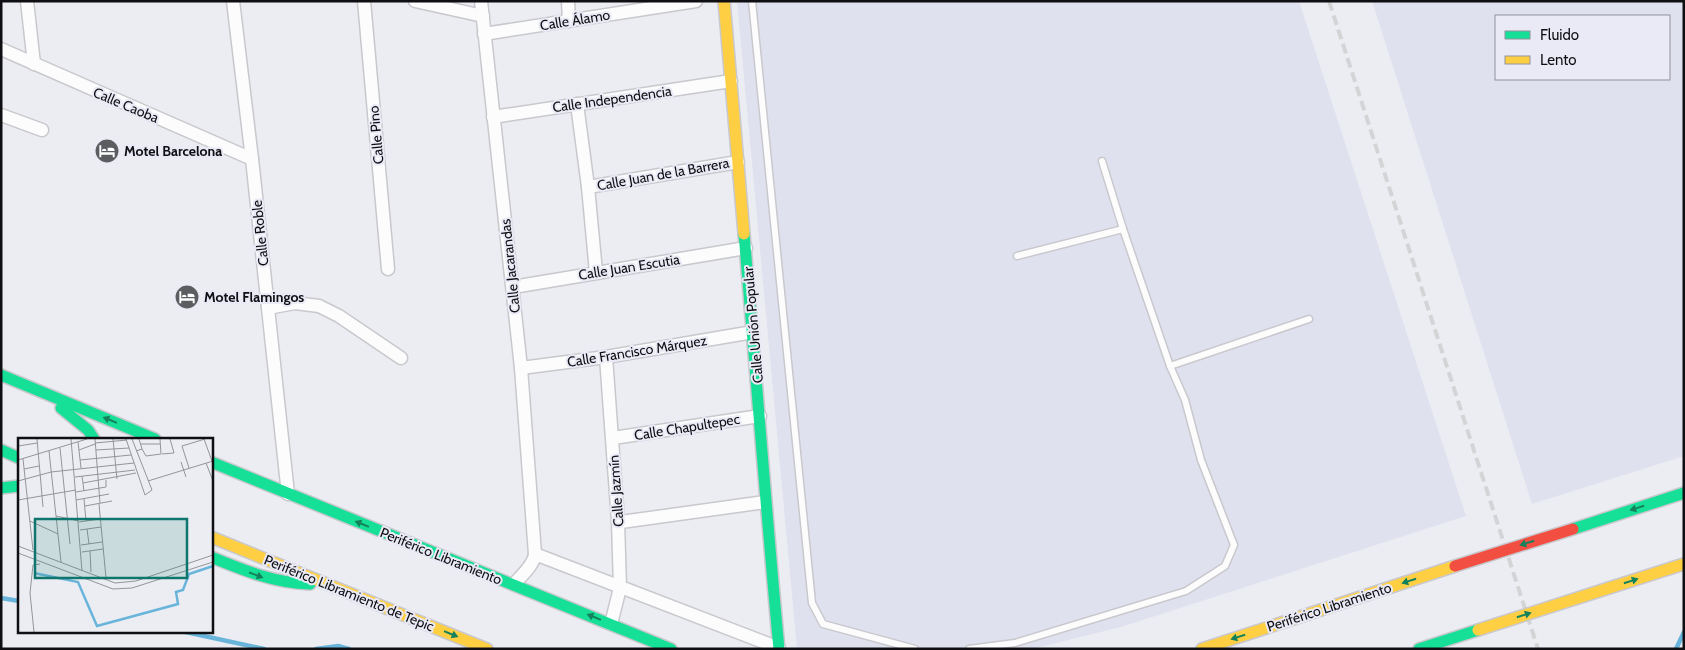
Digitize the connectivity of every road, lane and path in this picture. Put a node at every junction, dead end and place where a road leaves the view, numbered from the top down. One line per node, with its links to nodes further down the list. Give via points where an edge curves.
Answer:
1 (27, 1): 14 (street)
2 (233, 1): 20 (street, Calle Roble)
3 (364, 1): 27 (street, Calle Pino)
4 (415, 1): 10 (street)
5 (481, 1): 10 (street, Calle Jacarandas)
6 (568, 1): 11 (street)
7 (696, 1): 11 (street, Calle Álamo)
8 (724, 1): 15 (main road, Calle Unión Popular)
9 (752, 1): 63 (lane, via 812,603 823,624)
10 (482, 16): 12 (street, Calle Jacarandas)
11 (569, 21): 12 (street, Calle Álamo)
12 (484, 34): 18 (street, Calle Jacarandas)
13 (1, 49): 14 (street, Calle Caoba)
14 (34, 64): 20 (street, Calle Caoba)
15 (731, 81): 16 (street, Calle Independencia); 22 (main road, Calle Unión Popular)
16 (577, 104): 18 (street, Calle Independencia); 23 (street)
17 (1, 116): 19 (street)
18 (493, 117): 29 (street, Calle Jacarandas)
19 (42, 130)
20 (252, 159): 30 (street, Calle Roble)
21 (1102, 161): 24 (lane)
22 (738, 162): 23 (street, Calle Juan de la Barrera); 25 (main road, Calle Unión Popular)
23 (588, 187): 28 (street)
24 (1123, 229): 26 (lane); 35 (lane)
25 (746, 248): 28 (street, Calle Juan Escutia); 32 (main road, Calle Unión Popular)
26 (1017, 256)
27 (388, 269)
28 (596, 272): 29 (street, Calle Juan Escutia)
29 (513, 287): 36 (street, Calle Jacarandas)
30 (268, 308): 34 (street, via 295,303 319,306); 49 (street, Calle Roble)
31 (1309, 319): 35 (lane)
32 (753, 332): 33 (street, Calle Francisco Márquez); 39 (main road, Calle Unión Popular)
33 (606, 357): 36 (street, Calle Francisco Márquez); 42 (street, Calle Jazmín)
34 (401, 358)
35 (1170, 366): 64 (lane, via 1185,400 1201,460 1234,545 1225,566 1186,591 1015,643)
36 (521, 368): 53 (street, Calle Jacarandas)
37 (1, 375): 38 (main road)
38 (38, 390): 40 (main road, via 79,421); 41 (main road, one-way to 38)
39 (760, 416): 42 (street, Calle Chapultepec); 50 (main road, Calle Unión Popular)
40 (93, 438)
41 (153, 438)
42 (613, 438): 51 (street, Calle Jazmín)
43 (4, 451): 44 (main road)
44 (18, 456)
45 (212, 462): 49 (main road, Periférico Libramiento)
46 (18, 486): 47 (main road)
47 (1, 488)
48 (1684, 493): 65 (main road, Periférico Libramiento, one-way to 65, bridge)
49 (288, 494): 57 (main road, Periférico Libramiento, one-way to 49)
50 (765, 502): 51 (street); 60 (main road, Calle Unión Popular)
51 (618, 520): 58 (street, Calle Jazmín)
52 (212, 537): 56 (main road, Periférico Libramiento de Tepic)
53 (536, 554): 57 (street, via 532,564); 58 (street)
54 (212, 556): 56 (main road, one-way to 56, via 270,580)
55 (1684, 564): 66 (main road, one-way to 55, bridge)
56 (327, 584): 61 (main road, Periférico Libramiento de Tepic, one-way to 61)
57 (514, 584): 59 (main road, Periférico Libramiento, one-way to 57)
58 (620, 588): 59 (street, Calle Jazmín); 60 (street)
59 (611, 624): 62 (main road, Periférico Libramiento)
60 (779, 648)
61 (487, 649)
62 (671, 649)
63 (915, 649)
64 (969, 649)
65 (1202, 649)
66 (1418, 649)

